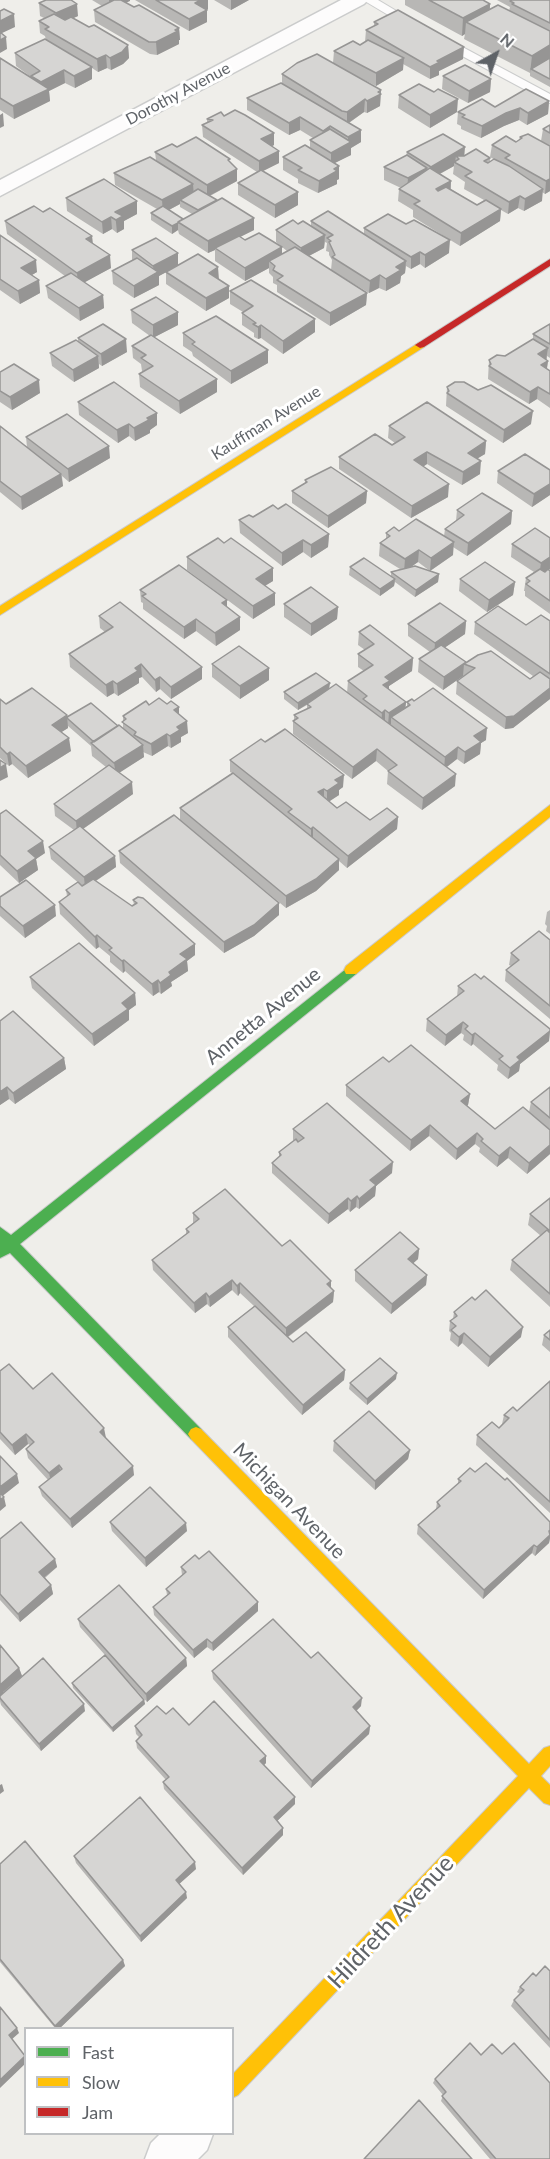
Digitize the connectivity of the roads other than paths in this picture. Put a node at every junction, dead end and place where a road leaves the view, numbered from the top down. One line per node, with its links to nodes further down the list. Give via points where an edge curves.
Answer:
1 (357, 0): 4 (street, Dorothy Avenue)
2 (369, 0): 3 (lane)
3 (550, 99)
4 (0, 189)
5 (550, 262): 6 (street, Kauffman Avenue)
6 (0, 611)
7 (550, 810): 9 (street, Annetta Avenue)
8 (0, 1233): 9 (street, Michigan Avenue)
9 (5, 1248): 11 (street, Michigan Avenue)
10 (550, 1754): 11 (street, Hildreth Avenue)
11 (530, 1776): 12 (street, Michigan Avenue); 13 (street, Hildreth Avenue)
12 (550, 1797)
13 (234, 2088)
14 (189, 2135): 15 (street)
15 (167, 2159)

